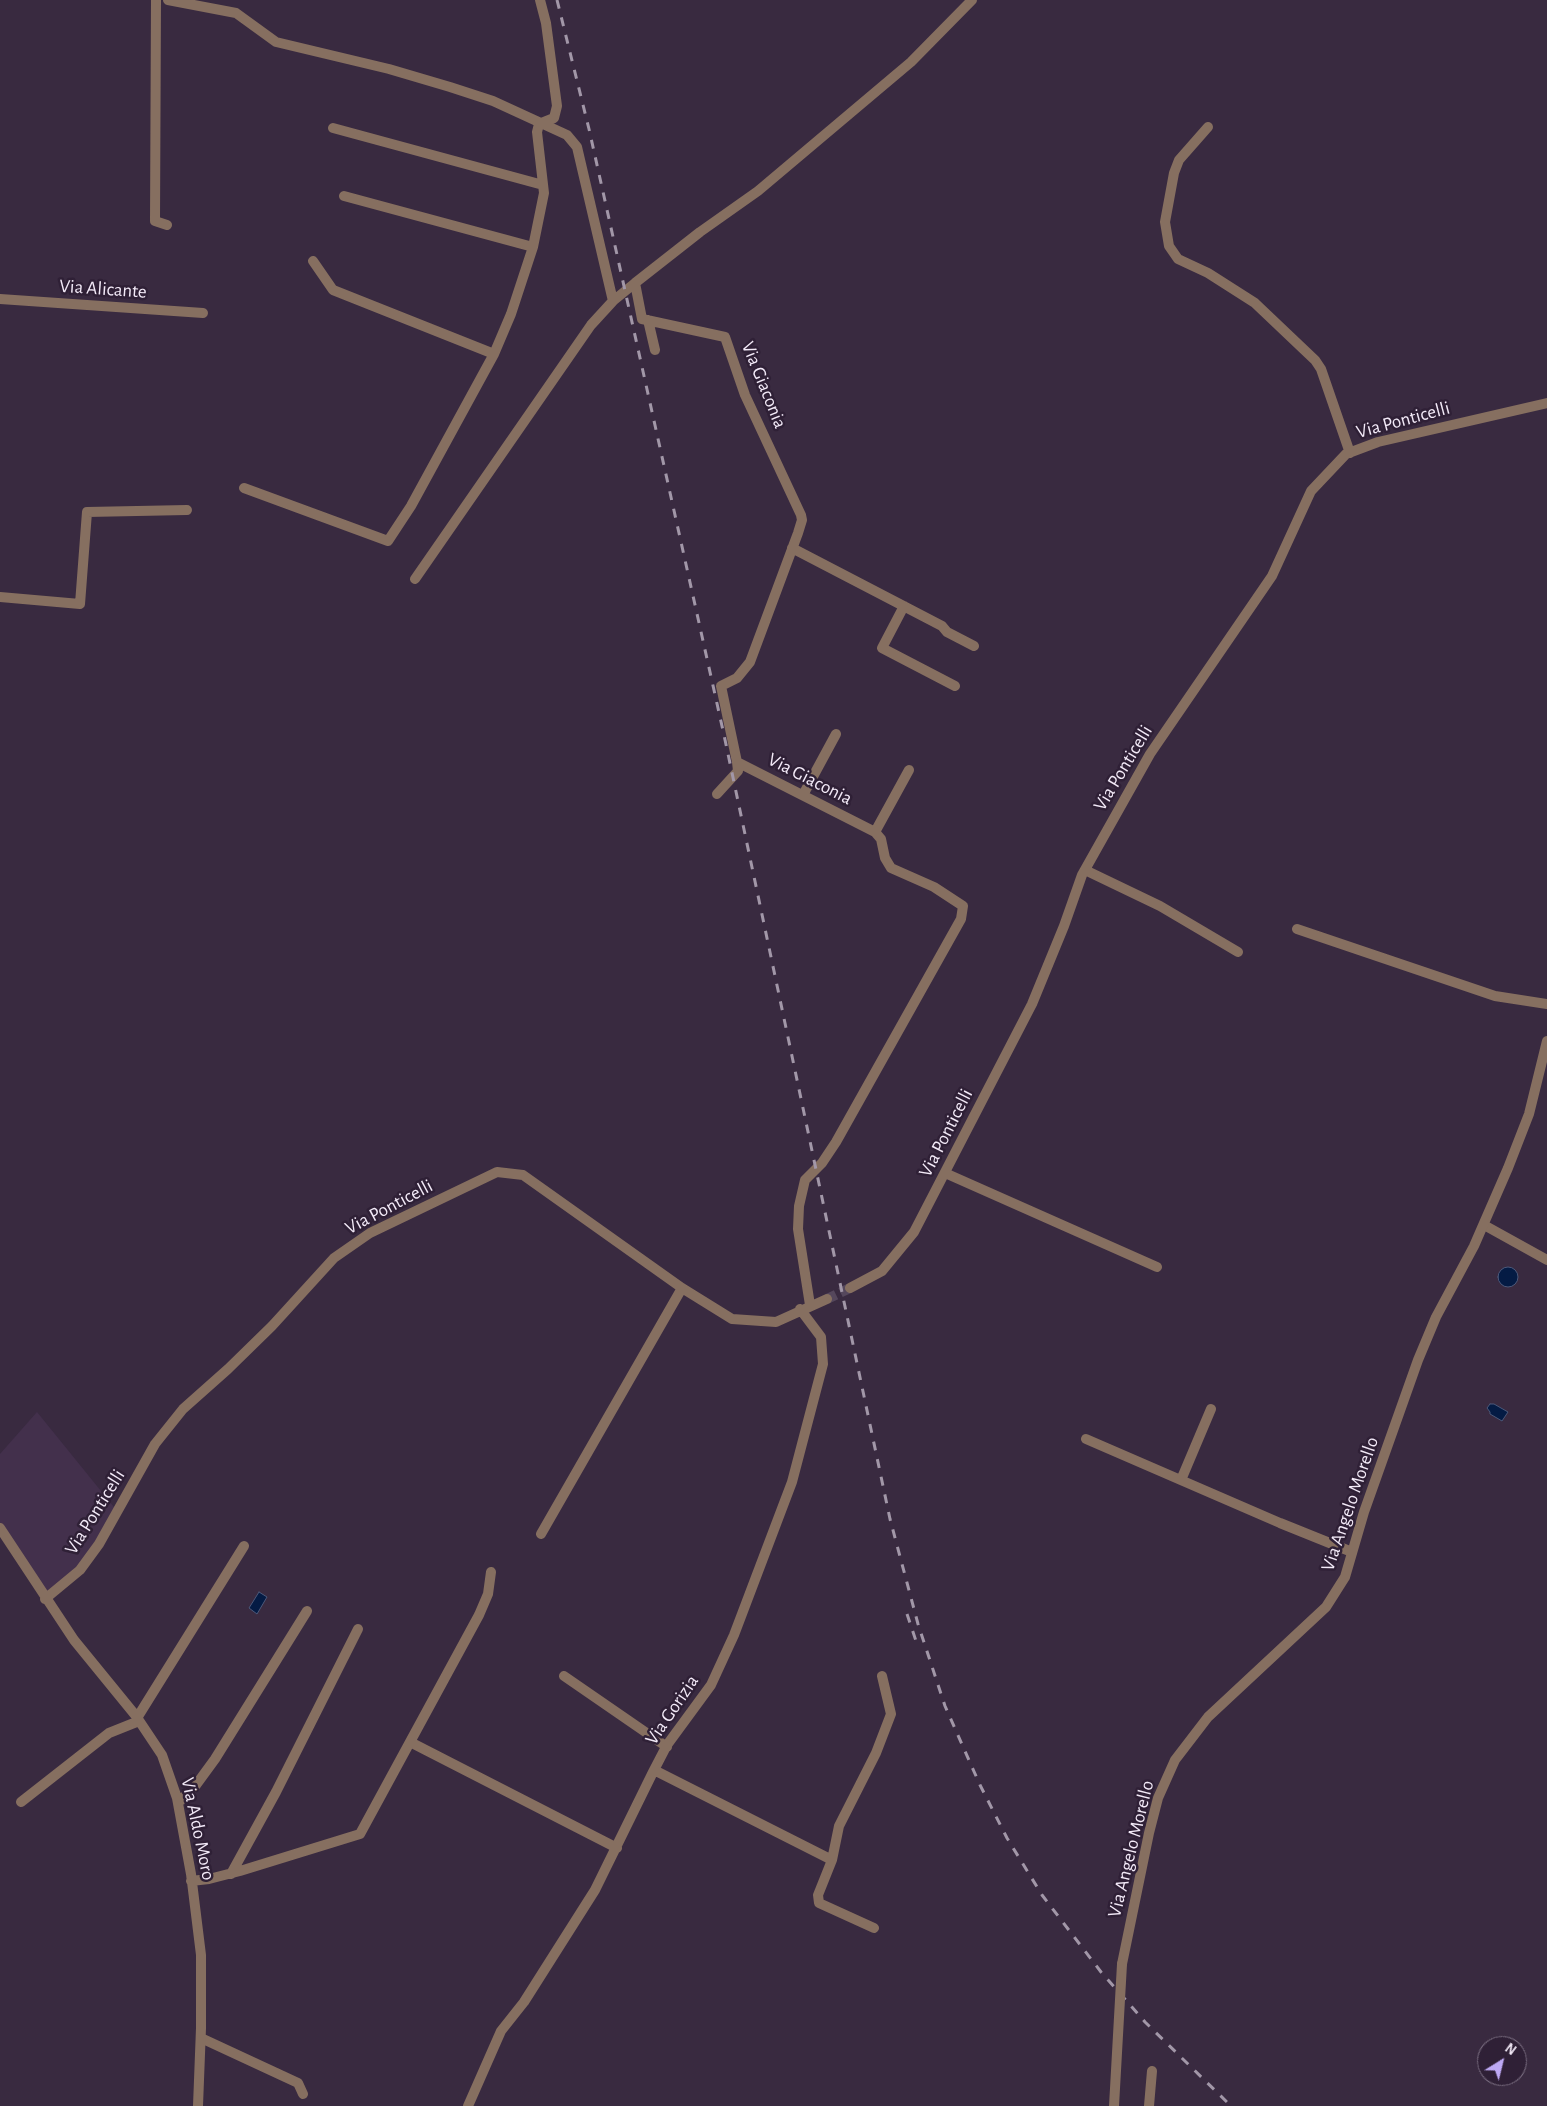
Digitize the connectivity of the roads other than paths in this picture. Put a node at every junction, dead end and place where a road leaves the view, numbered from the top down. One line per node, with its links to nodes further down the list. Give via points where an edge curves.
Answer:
1 (156, 0): 10 (street, via 155,222)
2 (168, 0): 5 (street, via 236,14 276,42 450,87 494,101)
3 (540, 0): 5 (street, via 557,106 554,118)
4 (972, 0): 13 (street, via 912,62 773,179)
5 (539, 124): 8 (street, via 537,144); 15 (street, via 567,135 577,147)
6 (1208, 127): 21 (street, via 1179,160 1174,173 1165,222 1168,246 1178,259 1208,273 1255,303 1315,360)
7 (333, 128): 8 (street)
8 (543, 184): 11 (street)
9 (344, 196): 11 (street)
10 (167, 225)
11 (533, 247): 19 (street)
12 (313, 261): 19 (street, via 333,290)
13 (634, 283): 15 (street); 17 (street, via 642,319)
14 (0, 299): 16 (street, Via Alicante)
15 (613, 301): 25 (street, via 591,325)
16 (203, 313)
17 (648, 320): 18 (street); 24 (street, Via Giaconia, via 725,337 745,395 801,515)
18 (655, 350)
19 (494, 354): 22 (street, via 411,506 388,541)
20 (1547, 402): 21 (street, Via Ponticelli, via 1378,442)
21 (1350, 453): 36 (street, Via Ponticelli, via 1310,491 1272,576 1150,754)
22 (244, 488)
23 (187, 510): 26 (street, via 86,512 80,604)
24 (792, 548): 27 (street); 31 (street, Via Giaconia, via 750,662 737,678 721,686)
25 (415, 579)
26 (0, 598)
27 (904, 606): 28 (street); 29 (street, via 882,648)
28 (974, 646)
29 (955, 686)
30 (836, 734): 34 (street)
31 (737, 762): 33 (street, via 738,771); 34 (street, Via Giaconia)
32 (909, 770): 35 (street)
33 (717, 794)
34 (803, 795): 35 (street, Via Giaconia)
35 (875, 832): 48 (street, via 881,839 891,868 955,898 961,902 963,910 836,1142 805,1180 798,1229)
36 (1085, 870): 38 (street, via 1160,906); 41 (street, Via Ponticelli, via 1032,1004)
37 (1297, 929): 39 (street, via 1495,996)
38 (1238, 952)
39 (1547, 1004)
40 (1547, 1042): 42 (street, Via Angelo Morello, via 1526,1120)
41 (945, 1172): 44 (street); 46 (street, Via Ponticelli, via 914,1232 882,1271)
42 (1484, 1225): 43 (street); 55 (street, Via Angelo Morello, via 1418,1360)
43 (1547, 1260)
44 (1157, 1267)
45 (682, 1288): 48 (street, Via Ponticelli, via 732,1319 776,1322); 53 (street); 57 (street, Via Ponticelli, via 523,1175 497,1172 370,1233 334,1258 272,1326 183,1409 156,1444 94,1551 80,1570)
46 (850, 1288)
47 (827, 1298): 48 (street, Via Ponticelli)
48 (805, 1307): 64 (street, Via Gorizia, via 821,1337 823,1364 792,1482 721,1665 711,1685)
49 (1211, 1409): 51 (street)
50 (1086, 1439): 51 (street)
51 (1181, 1480): 55 (street)
52 (0, 1528): 57 (street, Via Aldo Moro)
53 (541, 1534)
54 (244, 1546): 62 (street)
55 (1352, 1552): 78 (street, Via Angelo Morello, bridge, via 1345,1577 1330,1601 1199,1726 1174,1760 1163,1784 1122,1964)
56 (491, 1572): 70 (street, via 488,1594 479,1616 360,1834)
57 (45, 1599): 62 (street, Via Aldo Moro)
58 (307, 1610): 67 (street, via 215,1759)
59 (358, 1629): 70 (street)
60 (564, 1676): 64 (street)
61 (882, 1676): 69 (street, via 892,1714 839,1826)
62 (138, 1720): 66 (street, via 109,1733); 67 (street, Via Aldo Moro, via 162,1756)
63 (412, 1743): 68 (street)
64 (667, 1747): 65 (street, Via Gorizia)
65 (654, 1770): 68 (street, Via Gorizia); 69 (street)
66 (21, 1802)
67 (178, 1803): 71 (street, Via Aldo Moro)
68 (617, 1848): 77 (street, Via Gorizia, via 595,1890 524,2002 500,2031)
69 (832, 1860): 72 (street, via 818,1895 819,1903)
70 (231, 1874): 71 (street)
71 (192, 1881): 73 (street, Via Aldo Moro, via 200,1955)
72 (874, 1928)
73 (201, 2038): 75 (street, via 298,2083); 76 (street, Via Aldo Moro)
74 (1152, 2071): 79 (street)
75 (303, 2094)
76 (198, 2106)
77 (468, 2106)
78 (1114, 2106)
79 (1149, 2106)

